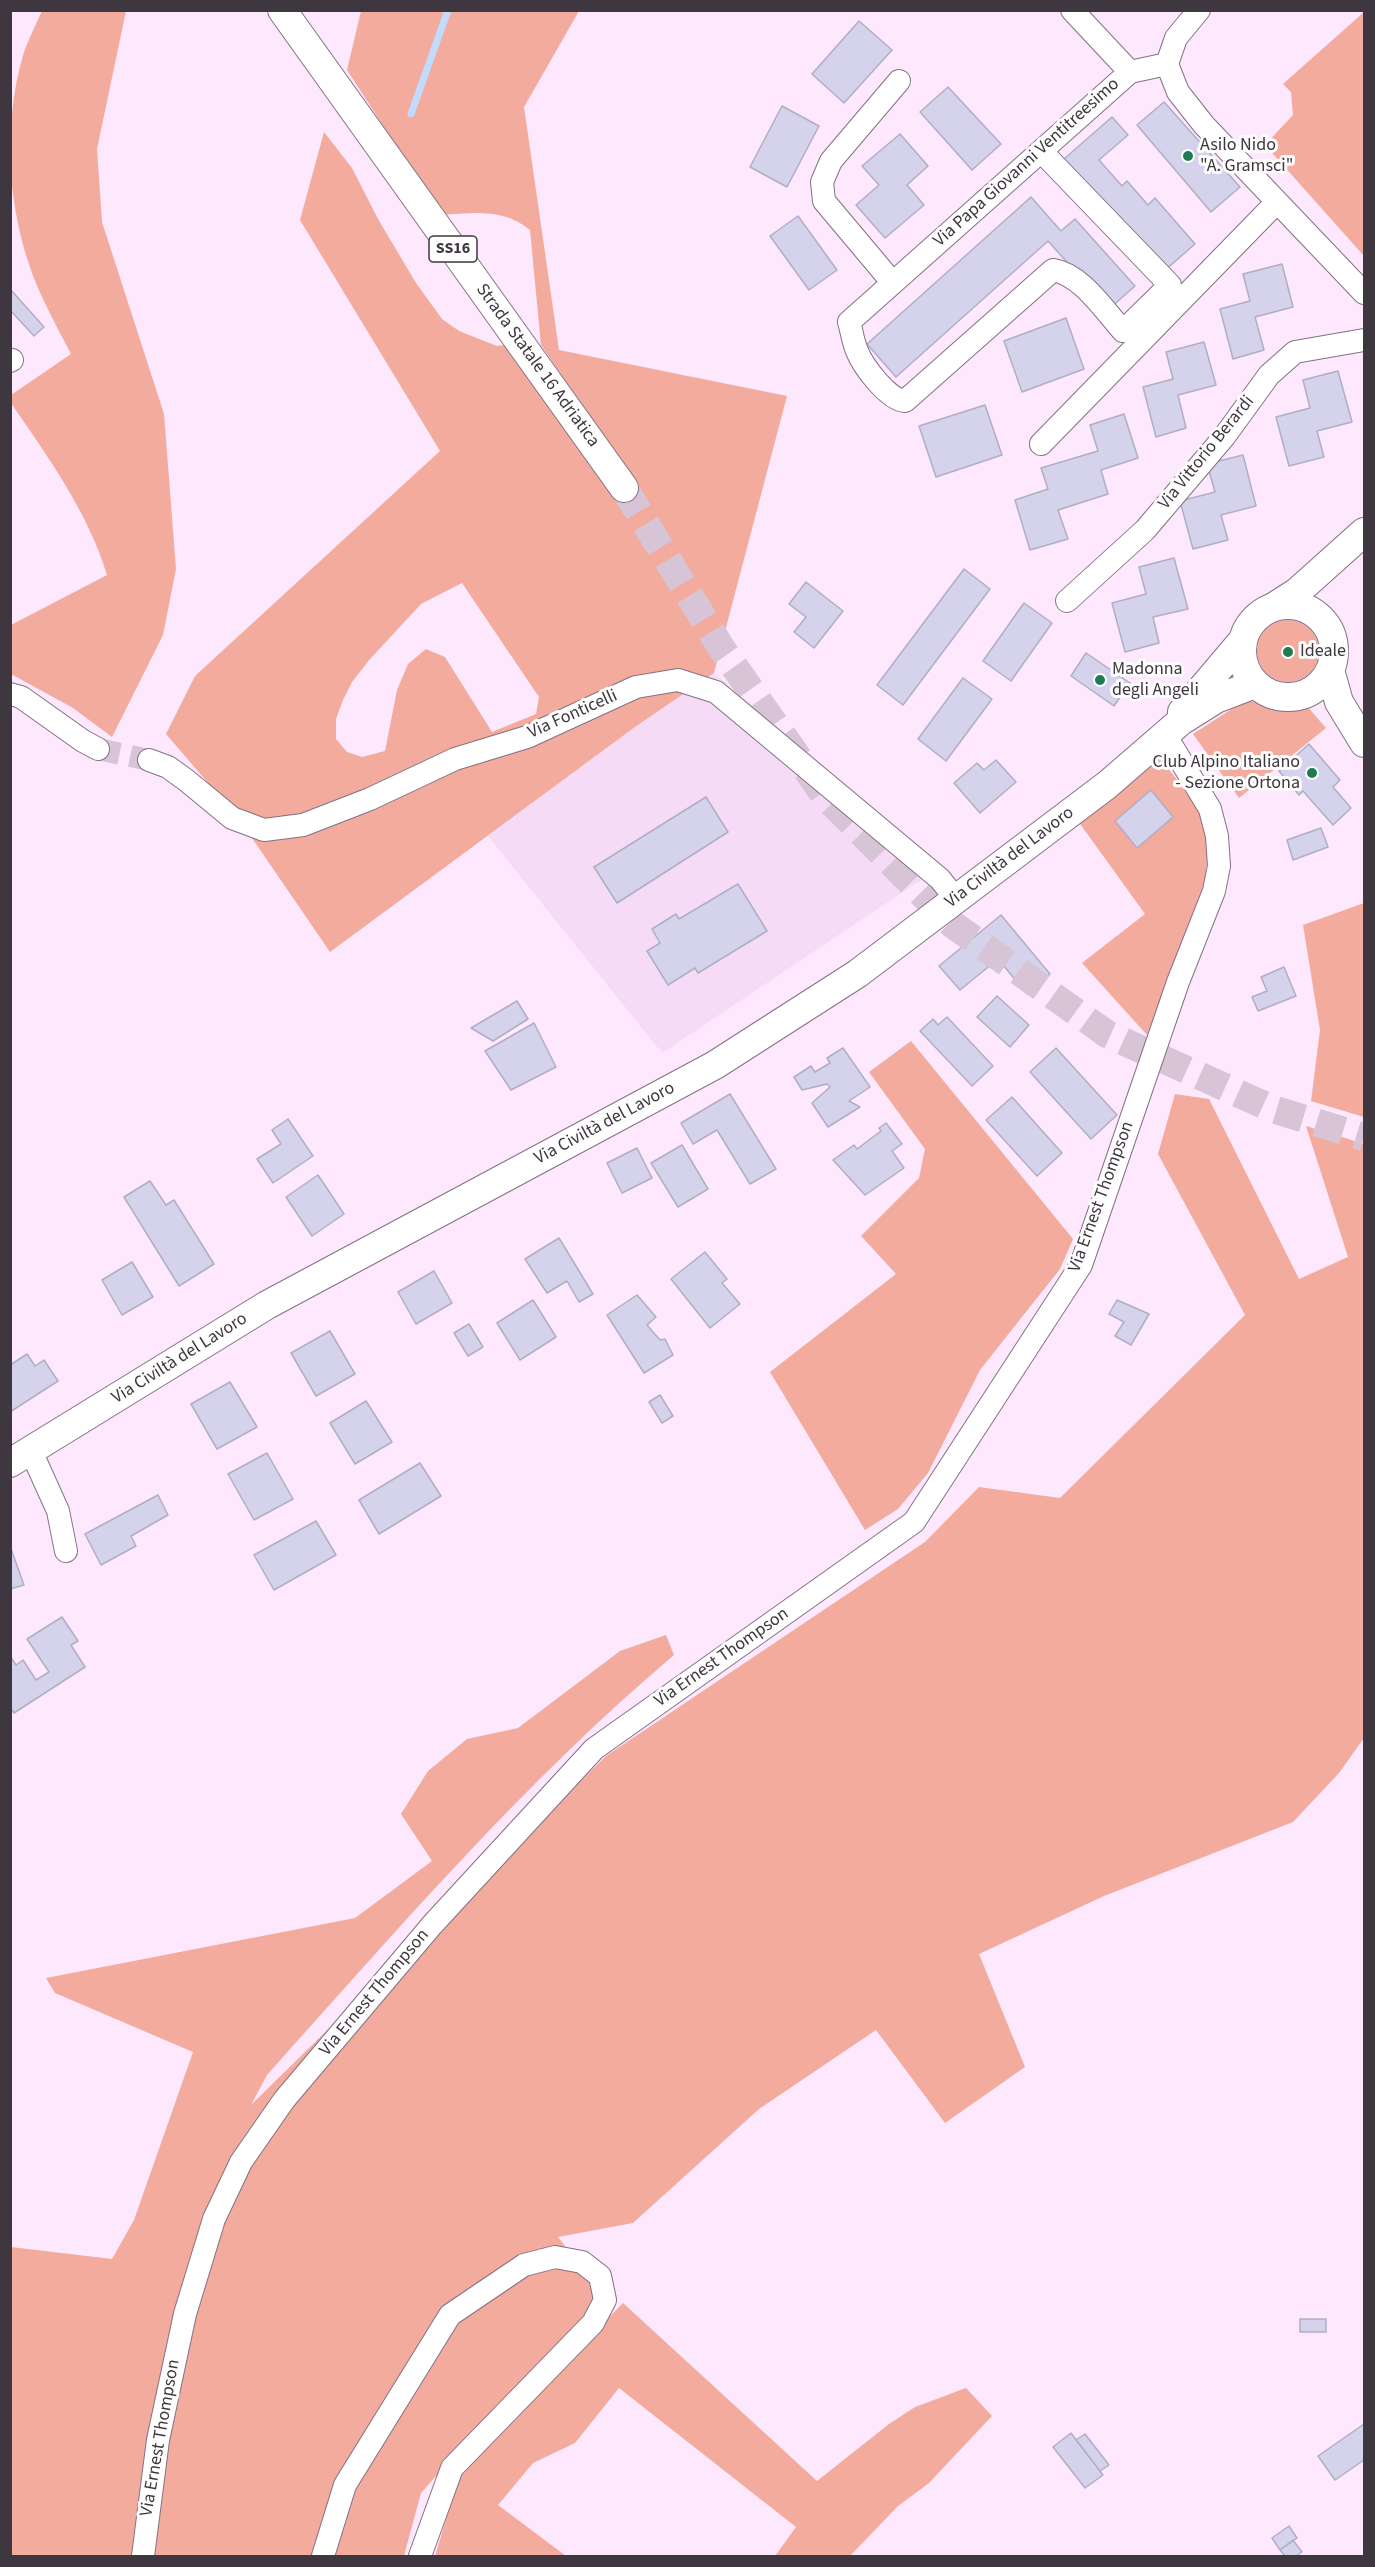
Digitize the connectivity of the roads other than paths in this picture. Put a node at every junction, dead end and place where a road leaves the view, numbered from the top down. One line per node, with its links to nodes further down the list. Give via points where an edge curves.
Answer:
1 (282, 10): 13 (main road, Strada Statale 16 Adriatica / SS16)
2 (1072, 10): 5 (street)
3 (1199, 10): 4 (street, via 1176,38)
4 (1167, 64): 5 (street, Via Papa Giovanni Ventitreesimo); 8 (street, via 1178,92 1204,125)
5 (1130, 72): 7 (street, Via Papa Giovanni Ventitreesimo)
6 (899, 81): 9 (street, via 831,161 822,182 824,201)
7 (1042, 152): 9 (street, Via Papa Giovanni Ventitreesimo); 9 (street, Via Papa Giovanni Ventitreesimo, via 1170,285 1123,331 1076,280 1053,270 905,401 898,401 886,393 857,352 849,322)
8 (1277, 202): 10 (street); 12 (street)
9 (892, 282)
10 (1365, 293)
11 (1365, 340): 16 (street, Via Vittorio Berardi, via 1296,352 1269,375 1224,437 1144,530)
12 (1041, 444)
13 (624, 488)
14 (1365, 532): 15 (main road)
15 (1336, 559): 17 (main road); 18 (main road, via 1324,586)
16 (1067, 601)
17 (1272, 608): 18 (main road, via 1296,606); 19 (main road, via 1248,626)
18 (1318, 616): 20 (main road, via 1333,641)
19 (1243, 640): 21 (main road, via 1246,671); 24 (main road, Via Civiltà del Lavoro)
20 (1330, 670): 23 (main road, via 1311,692); 25 (main road, via 1339,702)
21 (1255, 684): 23 (main road, via 1267,693); 24 (main road, Via Civiltà del Lavoro, via 1198,709)
22 (10, 694): 26 (street, via 21,697)
23 (1296, 697): 25 (main road, via 1332,716)
24 (1164, 733): 28 (main road, Via Civiltà del Lavoro, via 1107,785); 31 (street, Via Ernest Thompson, via 1210,809 1219,866 1214,891 1178,982 1081,1264 914,1522 594,1749 432,1925 284,2100 241,2162 214,2220 185,2314 158,2440)
25 (1364, 742)
26 (98, 748)
27 (149, 760): 28 (street, Via Fonticelli, via 168,767 232,818 264,830 303,825 370,800 455,759 527,736 636,687 678,680 716,692 940,879)
28 (956, 899): 29 (main road, Via Civiltà del Lavoro, via 857,974 715,1065 267,1305)
29 (21, 1457): 30 (street, via 58,1511)
30 (66, 1551)
31 (143, 2556)
32 (323, 2556): 33 (street, via 345,2485 450,2315 524,2265 555,2257 582,2262 600,2276 605,2300 592,2323 452,2468)
33 (420, 2556)

